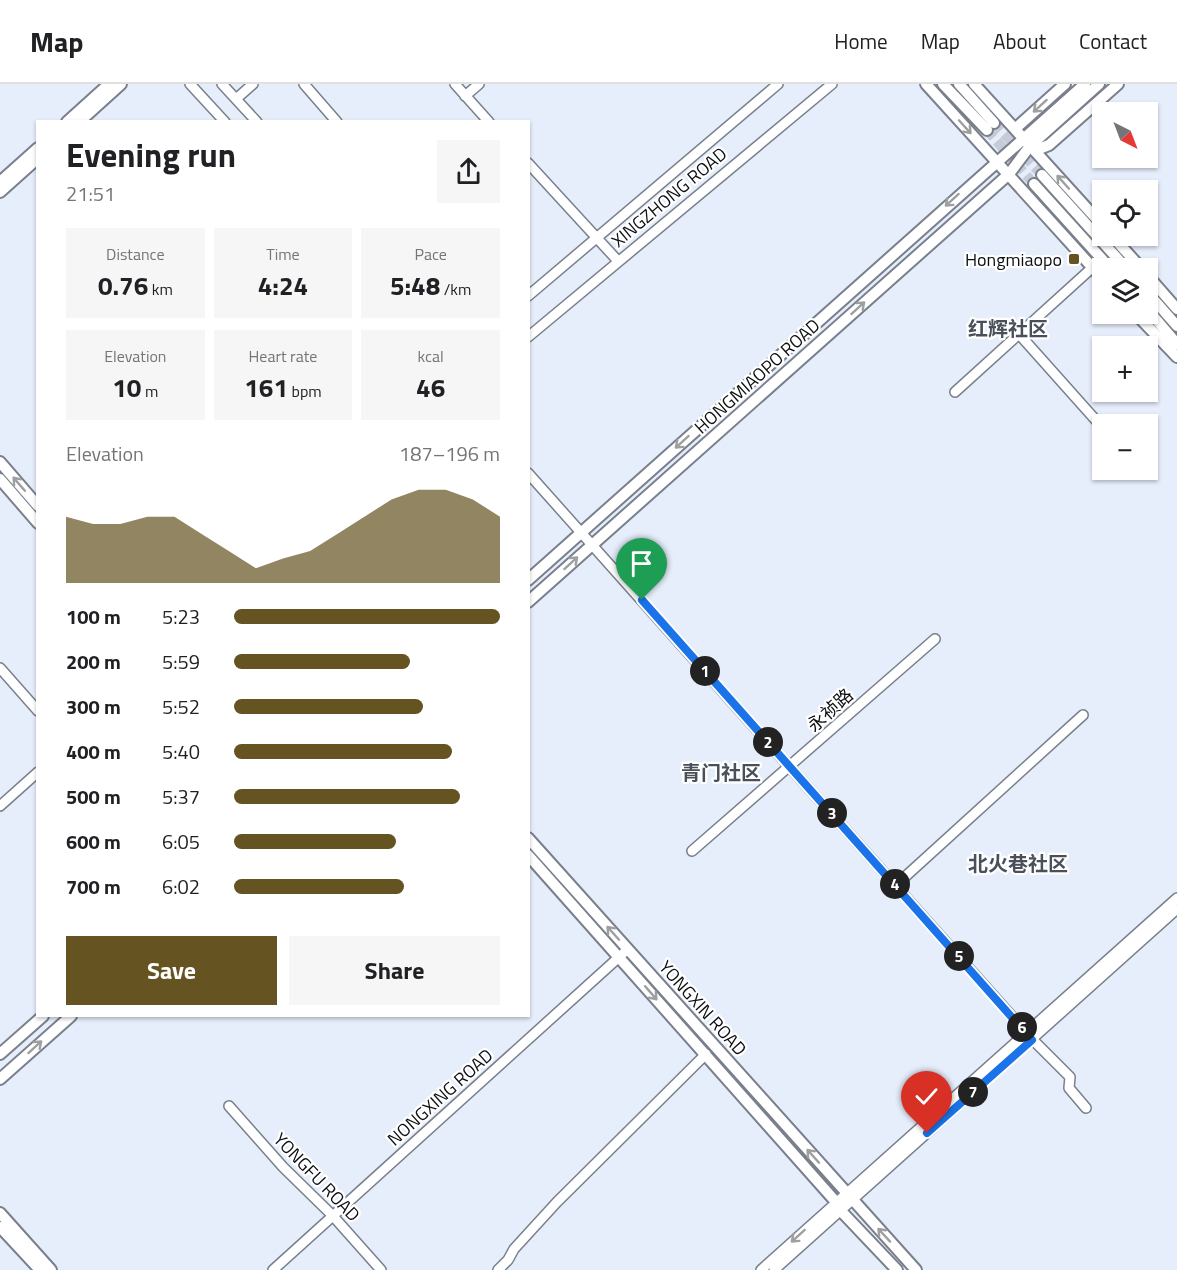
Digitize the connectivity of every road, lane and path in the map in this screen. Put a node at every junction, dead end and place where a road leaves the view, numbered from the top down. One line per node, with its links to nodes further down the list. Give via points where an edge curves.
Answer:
1 (109, 84): 21 (main road)
2 (121, 84): 22 (main road)
3 (190, 84): 23 (street)
4 (222, 84): 20 (street)
5 (253, 84): 20 (street)
6 (304, 84): 25 (street)
7 (455, 84): 19 (street)
8 (479, 84): 19 (street)
9 (778, 84): 39 (street)
10 (832, 84): 44 (street, XINGZHONG ROAD)
11 (926, 84): 31 (main road, one-way to 31)
12 (943, 84): 13 (main road, via 991,127)
13 (959, 84)
14 (974, 84): 27 (main road)
15 (1065, 84): 27 (main road, one-way to 27)
16 (1085, 84): 28 (main road)
17 (1099, 84): 28 (main road)
18 (1118, 84): 28 (main road, via 1049,145 1039,149)
19 (465, 96): 26 (street)
20 (236, 99): 24 (street)
21 (69, 120)
22 (81, 120)
23 (223, 120)
24 (255, 120)
25 (336, 120)
26 (487, 120)
27 (1016, 128): 28 (main road)
28 (1028, 142): 31 (main road, HONGMIAOPO ROAD); 33 (main road, HONGMIAOPO ROAD); 38 (main road, one-way to 28)
29 (36, 150): 35 (main road)
30 (36, 160): 37 (main road)
31 (996, 161): 33 (main road); 65 (main road, HONGMIAOPO ROAD, one-way to 65)
32 (530, 165): 39 (street)
33 (1009, 174): 45 (main road); 66 (main road, HONGMIAOPO ROAD, one-way to 33)
34 (1042, 176): 42 (main road)
35 (0, 182)
36 (1034, 184): 41 (main road)
37 (0, 192)
38 (1092, 214)
39 (598, 237): 44 (street); 48 (street)
40 (1121, 246): 43 (main road)
41 (1101, 258)
42 (1117, 258)
43 (1132, 258)
44 (618, 261): 55 (street, XINGZHONG ROAD)
45 (1092, 266)
46 (1092, 268): 54 (street)
47 (1158, 287): 50 (main road)
48 (530, 294)
49 (1158, 304): 53 (main road)
50 (1177, 309)
51 (1158, 322): 56 (main road)
52 (1146, 324): 57 (main road)
53 (1177, 326)
54 (1019, 334): 58 (street); 59 (street)
55 (530, 336)
56 (1177, 344)
57 (1177, 357)
58 (955, 392)
59 (1092, 416)
60 (0, 462): 63 (main road, one-way to 60)
61 (530, 476): 65 (street)
62 (0, 479): 64 (main road)
63 (36, 504)
64 (36, 521)
65 (581, 532): 66 (street); 67 (main road, HONGMIAOPO ROAD)
66 (592, 544): 68 (main road, HONGMIAOPO ROAD, one-way to 66); 73 (street)
67 (530, 578)
68 (530, 600)
69 (935, 639): 73 (street, 永祯路)
70 (0, 668): 71 (street)
71 (36, 709)
72 (1083, 715): 79 (street)
73 (790, 767): 77 (street, 永祯路); 79 (street)
74 (36, 774): 75 (street)
75 (0, 806)
76 (530, 840): 82 (main road, YONGXIN ROAD, one-way to 76)
77 (692, 851)
78 (530, 857): 82 (main road, YONGXIN ROAD)
79 (896, 885): 85 (street)
80 (1177, 898): 85 (street)
81 (1177, 909): 85 (street)
82 (624, 953): 87 (main road, YONGXIN ROAD, one-way to 87); 91 (main road, YONGXIN ROAD, one-way to 82); 94 (street, NONGXING ROAD)
83 (42, 1017): 86 (main road)
84 (70, 1017): 88 (main road, one-way to 84)
85 (1030, 1036): 90 (street, via 1070,1077 1069,1088); 91 (street)
86 (0, 1054)
87 (706, 1054): 92 (main road, YONGXIN ROAD); 100 (street, via 557,1202)
88 (0, 1079)
89 (229, 1106): 94 (street, YONGFU ROAD)
90 (1086, 1108)
91 (849, 1197): 92 (street); 104 (main road, YONGXIN ROAD, one-way to 91)
92 (838, 1206): 101 (street, one-way to 101); 102 (street); 103 (main road, YONGXIN ROAD)
93 (0, 1213): 97 (main road)
94 (333, 1216): 98 (street, NONGXING ROAD); 99 (street, YONGFU ROAD)
95 (0, 1227): 96 (main road)
96 (40, 1270)
97 (51, 1270)
98 (273, 1270)
99 (381, 1270)
100 (498, 1270)
101 (761, 1270)
102 (774, 1270)
103 (897, 1270)
104 (916, 1270)

